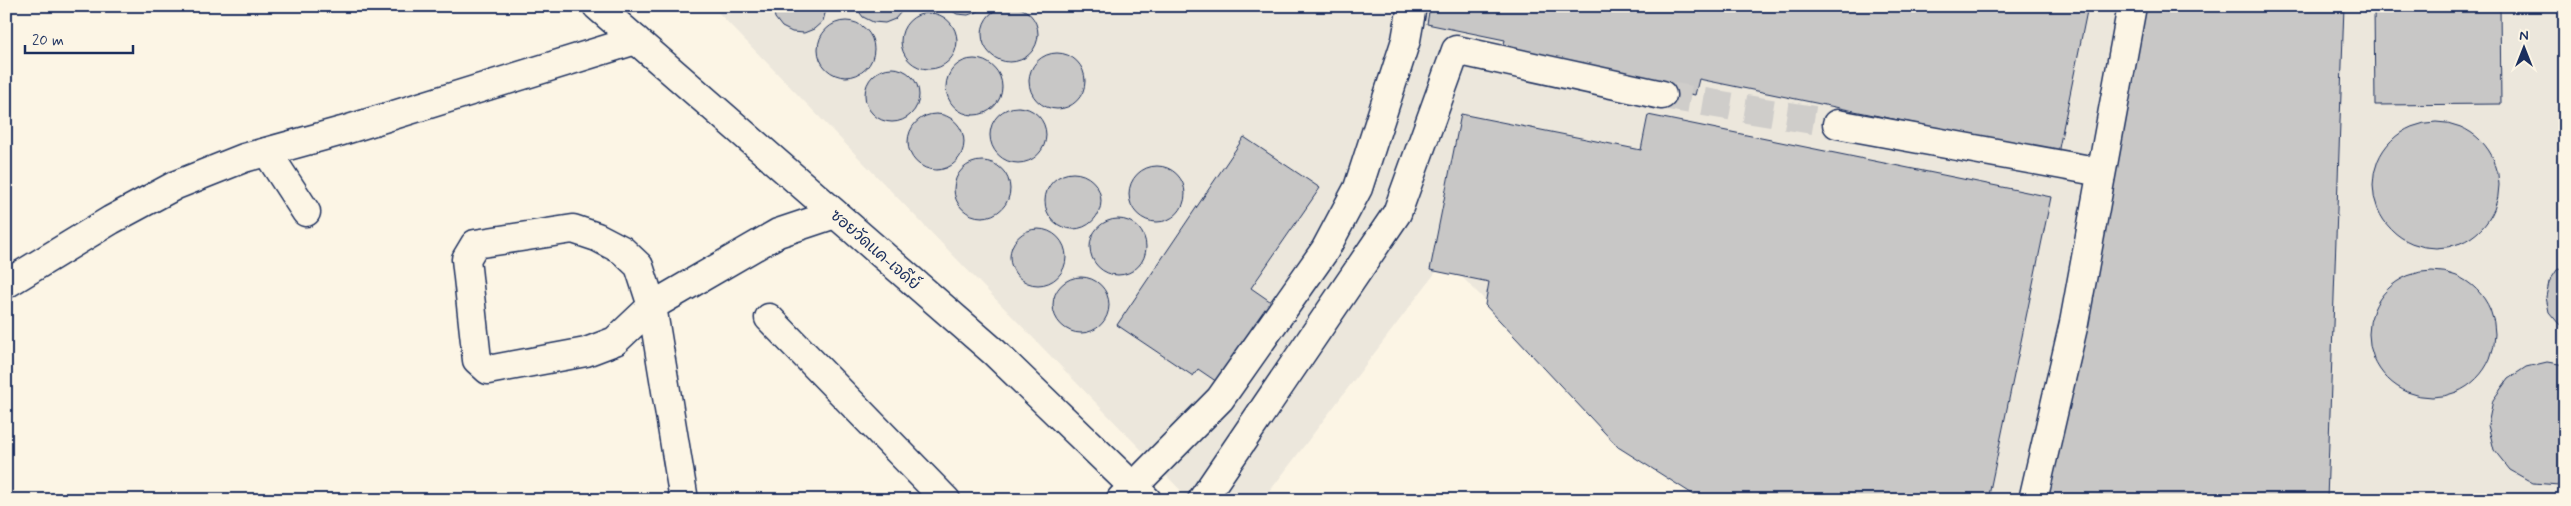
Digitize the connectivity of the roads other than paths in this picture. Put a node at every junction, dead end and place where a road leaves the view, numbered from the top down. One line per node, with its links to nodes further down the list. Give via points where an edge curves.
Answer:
1 (597, 6): 4 (street, ซอยวัดแค-เจดีย์)
2 (1412, 6): 14 (street, via 1406,40 1358,188 1326,250 1220,400)
3 (2132, 6): 8 (street)
4 (636, 40): 7 (street); 10 (street, ซอยวัดแค-เจดีย์)
5 (1662, 95): 17 (street, via 1456,50 1397,213)
6 (1837, 124): 8 (street)
7 (267, 152): 9 (street); 11 (street, via 176,185)
8 (2102, 172): 18 (street, via 2074,323)
9 (306, 212)
10 (835, 214): 12 (street, via 778,233); 14 (street, ซอยวัดแค-เจดีย์, via 994,352)
11 (6, 284)
12 (652, 306): 12 (street, via 638,266 622,250 573,229 475,244 466,259 476,360 488,370 586,352 615,341); 15 (street)
13 (769, 318): 16 (street)
14 (1133, 495)
15 (684, 500)
16 (946, 500)
17 (1202, 500)
18 (2033, 500)

